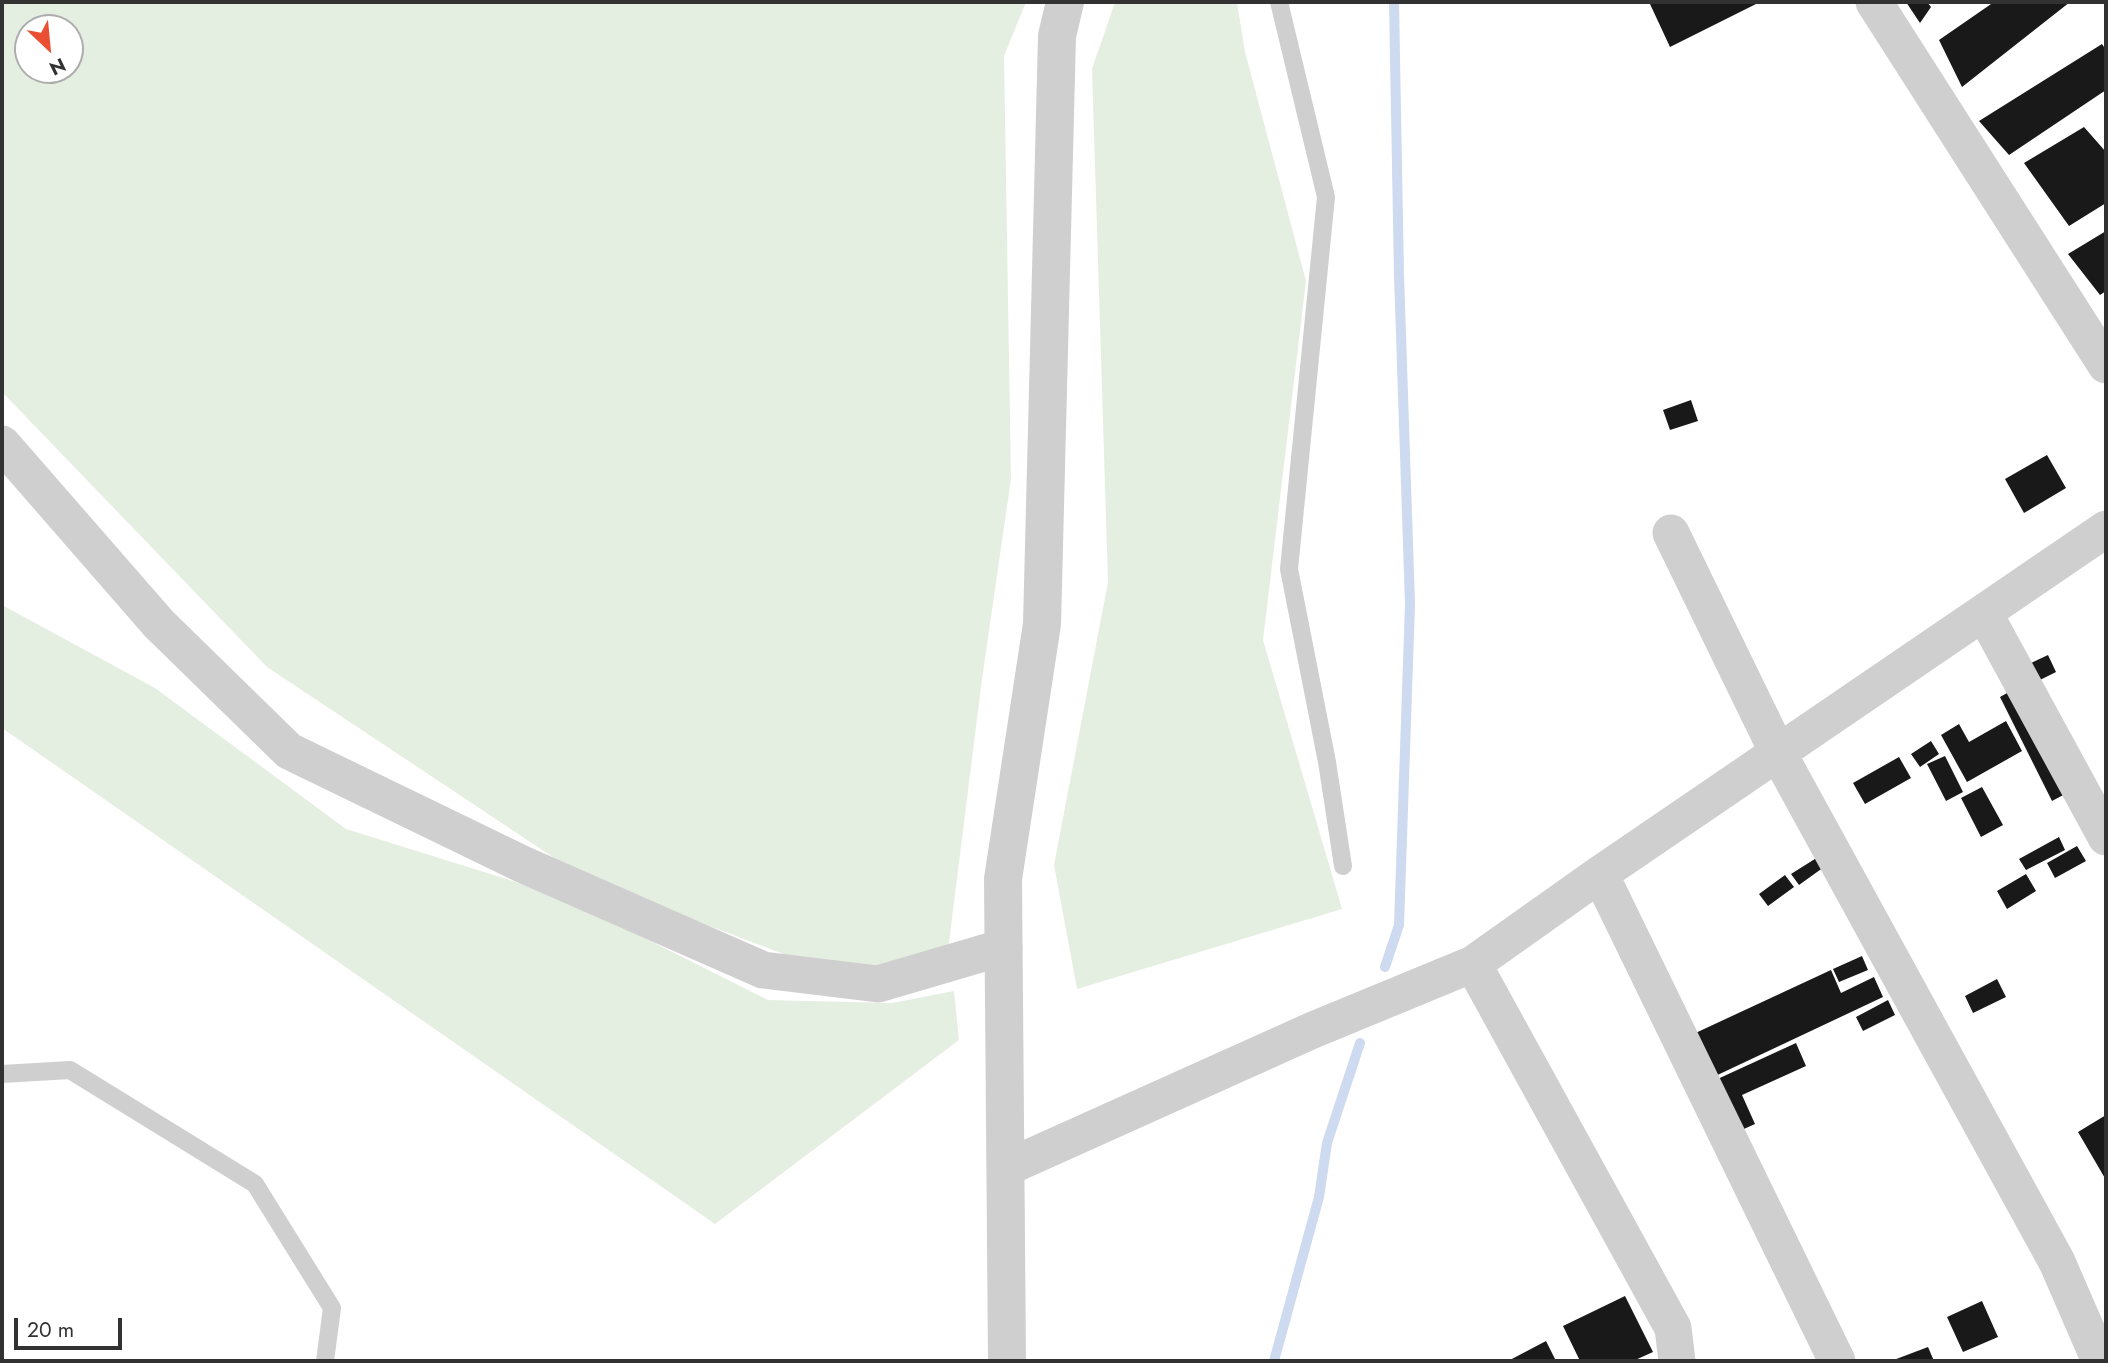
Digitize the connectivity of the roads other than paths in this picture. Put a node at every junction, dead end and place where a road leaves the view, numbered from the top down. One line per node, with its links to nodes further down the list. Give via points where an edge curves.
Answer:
1 (1065, 2): 13 (street, via 1057,36 1042,624 1003,879)
2 (1279, 2): 11 (lane, via 1325,197 1289,569)
3 (1874, 2): 4 (street)
4 (2106, 365)
5 (2, 444): 13 (street, via 159,624 289,751 522,864 763,970 878,984)
6 (2106, 529): 8 (street)
7 (1671, 533): 9 (street)
8 (1984, 613): 9 (street); 10 (street)
9 (1778, 753): 12 (street); 21 (street, via 2057,1262)
10 (2106, 837)
11 (1343, 866)
12 (1600, 874): 14 (street); 20 (street)
13 (1004, 947): 16 (street)
14 (1473, 964): 16 (street, via 1313,1030); 19 (street, via 1673,1328)
15 (2, 1074): 17 (lane, via 69,1070 255,1184 332,1308)
16 (1006, 1168): 18 (street)
17 (325, 1361)
18 (1007, 1361)
19 (1677, 1361)
20 (1838, 1361)
21 (2100, 1361)

